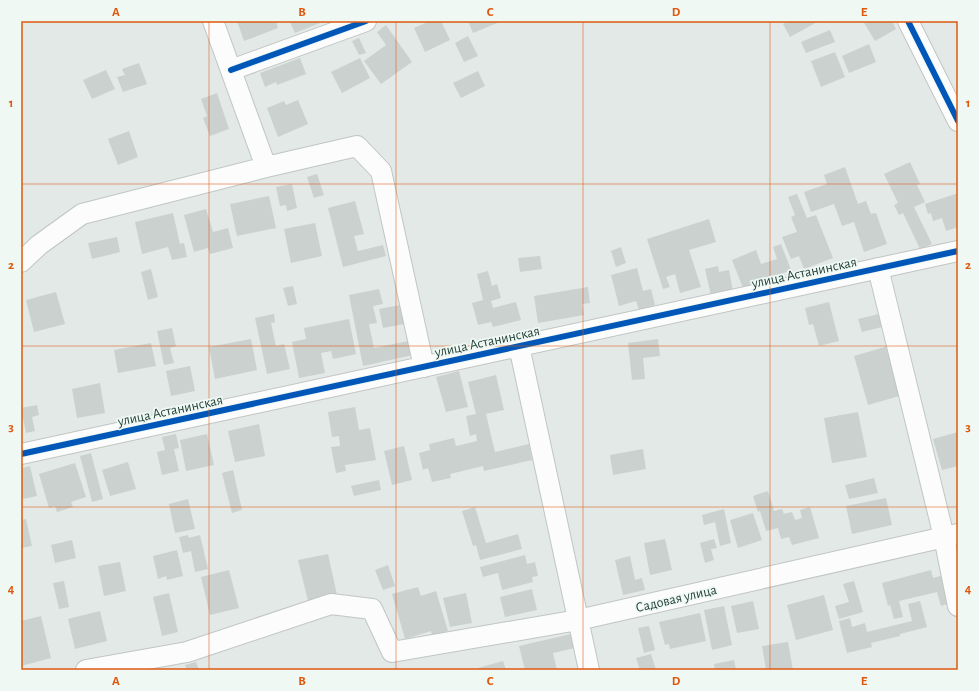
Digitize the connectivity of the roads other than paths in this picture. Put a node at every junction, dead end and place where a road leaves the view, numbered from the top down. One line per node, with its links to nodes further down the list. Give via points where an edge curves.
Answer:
1 (213, 21): 4 (street)
2 (366, 21): 4 (street)
3 (908, 21): 5 (street)
4 (231, 70): 6 (street)
5 (958, 121)
6 (266, 167): 8 (street, via 82,214 39,245); 11 (street, via 357,146 381,171)
7 (958, 251): 9 (street, улица Астанинская)
8 (21, 262)
9 (878, 268): 10 (street, улица Астанинская); 13 (street)
10 (519, 346): 11 (street, улица Астанинская); 15 (street)
11 (424, 367): 12 (street, улица Астанинская)
12 (21, 454)
13 (951, 536): 14 (street); 15 (street, Садовая улица)
14 (958, 606)
15 (578, 620): 16 (street, Садовая улица, via 392,652 372,609 331,604 186,652); 17 (street)
16 (86, 670)
17 (589, 670)

